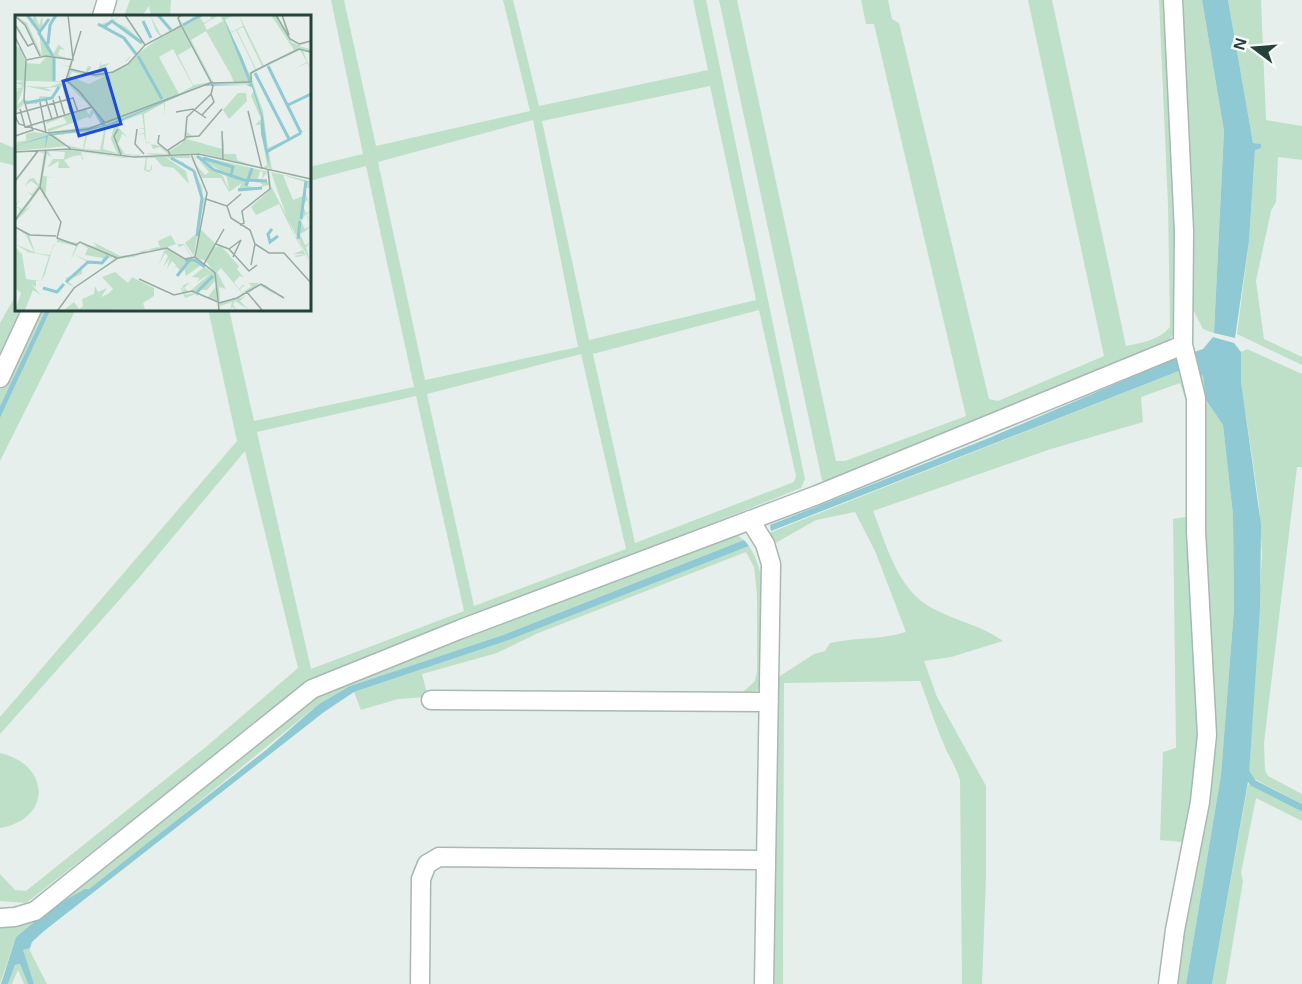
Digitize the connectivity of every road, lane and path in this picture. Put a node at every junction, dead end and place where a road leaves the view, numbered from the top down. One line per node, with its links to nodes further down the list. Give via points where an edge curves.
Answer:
1 (107, 0): 3 (street)
2 (1173, 0): 5 (street, via 1184,231)
3 (102, 15)
4 (32, 310): 6 (street)
5 (1183, 345): 7 (street); 14 (street, via 1196,398 1196,531 1207,735 1200,802)
6 (0, 378)
7 (750, 520): 9 (street, via 765,544 771,564); 11 (street, via 312,689 34,911)
8 (431, 700): 9 (street)
9 (769, 702): 10 (street)
10 (765, 860): 12 (street, via 439,856 427,864 421,879); 13 (street)
11 (0, 918)
12 (420, 984)
13 (764, 984)
14 (1168, 984)

